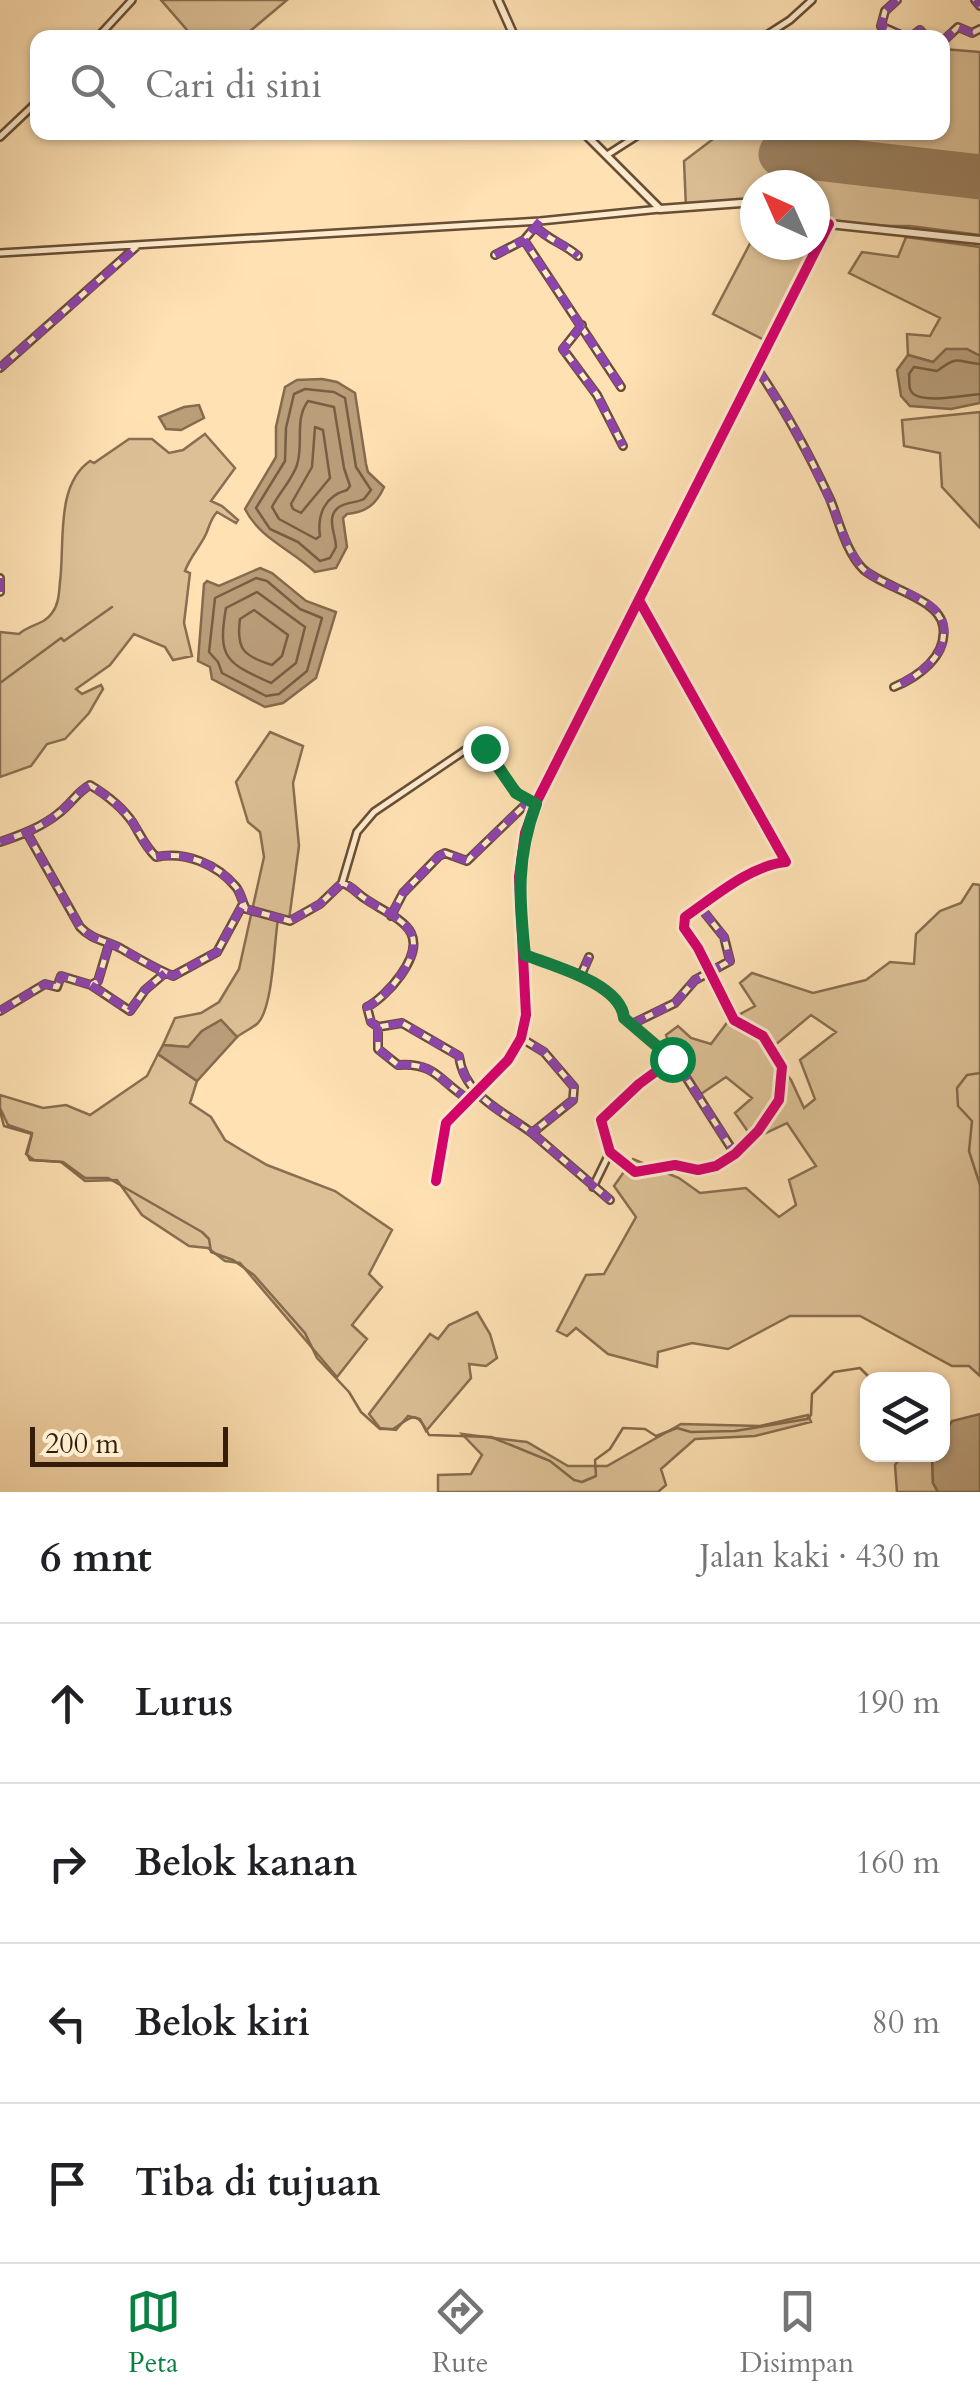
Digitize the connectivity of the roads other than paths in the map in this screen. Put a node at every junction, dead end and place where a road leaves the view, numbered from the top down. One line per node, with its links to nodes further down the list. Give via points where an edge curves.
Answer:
1 (132, 0): 8 (street)
2 (498, 0): 9 (street)
3 (812, 0): 10 (street)
4 (897, 0): 11 (street, via 881,26)
5 (975, 0): 6 (street)
6 (980, 6)
7 (980, 29): 12 (street, via 972,33 958,26)
8 (104, 30)
9 (511, 30)
10 (774, 30)
11 (890, 30)
12 (950, 34)
13 (30, 108): 14 (street)
14 (0, 137)
15 (590, 140): 17 (street)
16 (630, 140): 17 (street)
17 (605, 156): 19 (street)
18 (740, 203): 19 (street)
19 (660, 208): 20 (street)
20 (538, 224): 22 (street); 24 (street); 27 (street, via 544,236)
21 (830, 224): 23 (street)
22 (524, 240): 26 (street); 29 (street)
23 (980, 240)
24 (136, 246): 25 (street); 30 (street)
25 (0, 253)
26 (495, 254)
27 (578, 256)
28 (812, 260): 31 (street)
29 (582, 325): 32 (street); 33 (street, via 563,349)
30 (0, 368)
31 (757, 369): 36 (street); 37 (street, via 799,437 861,568 928,604 942,619 934,659)
32 (621, 388)
33 (623, 446)
34 (0, 578): 35 (street)
35 (0, 592)
36 (640, 602): 38 (street); 43 (street, via 786,862 770,864)
37 (894, 688)
38 (532, 803): 41 (street, via 516,793 490,751 470,747 374,812 357,832); 44 (street, via 468,862 439,856); 46 (street, via 519,877)
39 (27, 833): 40 (street); 42 (street, via 90,785 132,821 156,857 193,858 235,886); 45 (street, via 80,927)
40 (0, 842)
41 (342, 883): 42 (street, via 290,921); 44 (street)
42 (243, 904): 48 (street, via 217,952 173,976)
43 (700, 907): 49 (street, via 685,918 684,928); 49 (street, via 729,949 730,961)
44 (392, 916): 54 (street, via 410,929 414,944 384,998 367,1007)
45 (109, 944): 48 (street); 51 (street, via 98,981)
46 (525, 955): 50 (street); 55 (street)
47 (589, 957): 50 (street)
48 (165, 972): 51 (street, via 130,1012)
49 (711, 972): 53 (street, via 675,1004); 61 (street, via 734,1020 763,1036 782,1067 779,1100)
50 (581, 975): 53 (street, via 617,998)
51 (91, 984): 52 (street, via 61,976 57,987 45,984)
52 (0, 1011)
53 (632, 1024): 56 (street)
54 (378, 1027): 57 (street, via 402,1023 452,1051); 58 (street, via 378,1048 398,1065 431,1069)
55 (521, 1038): 57 (street); 59 (street, via 544,1052 575,1094)
56 (672, 1059): 60 (street, via 601,1120); 61 (street)
57 (475, 1091): 58 (street); 59 (street)
58 (468, 1100): 62 (street, via 446,1124)
59 (532, 1132): 63 (street)
60 (610, 1152): 61 (street, via 635,1172 675,1165 698,1170); 63 (street)
61 (735, 1154)
62 (436, 1181)
63 (592, 1186): 64 (street)
64 (610, 1200)

